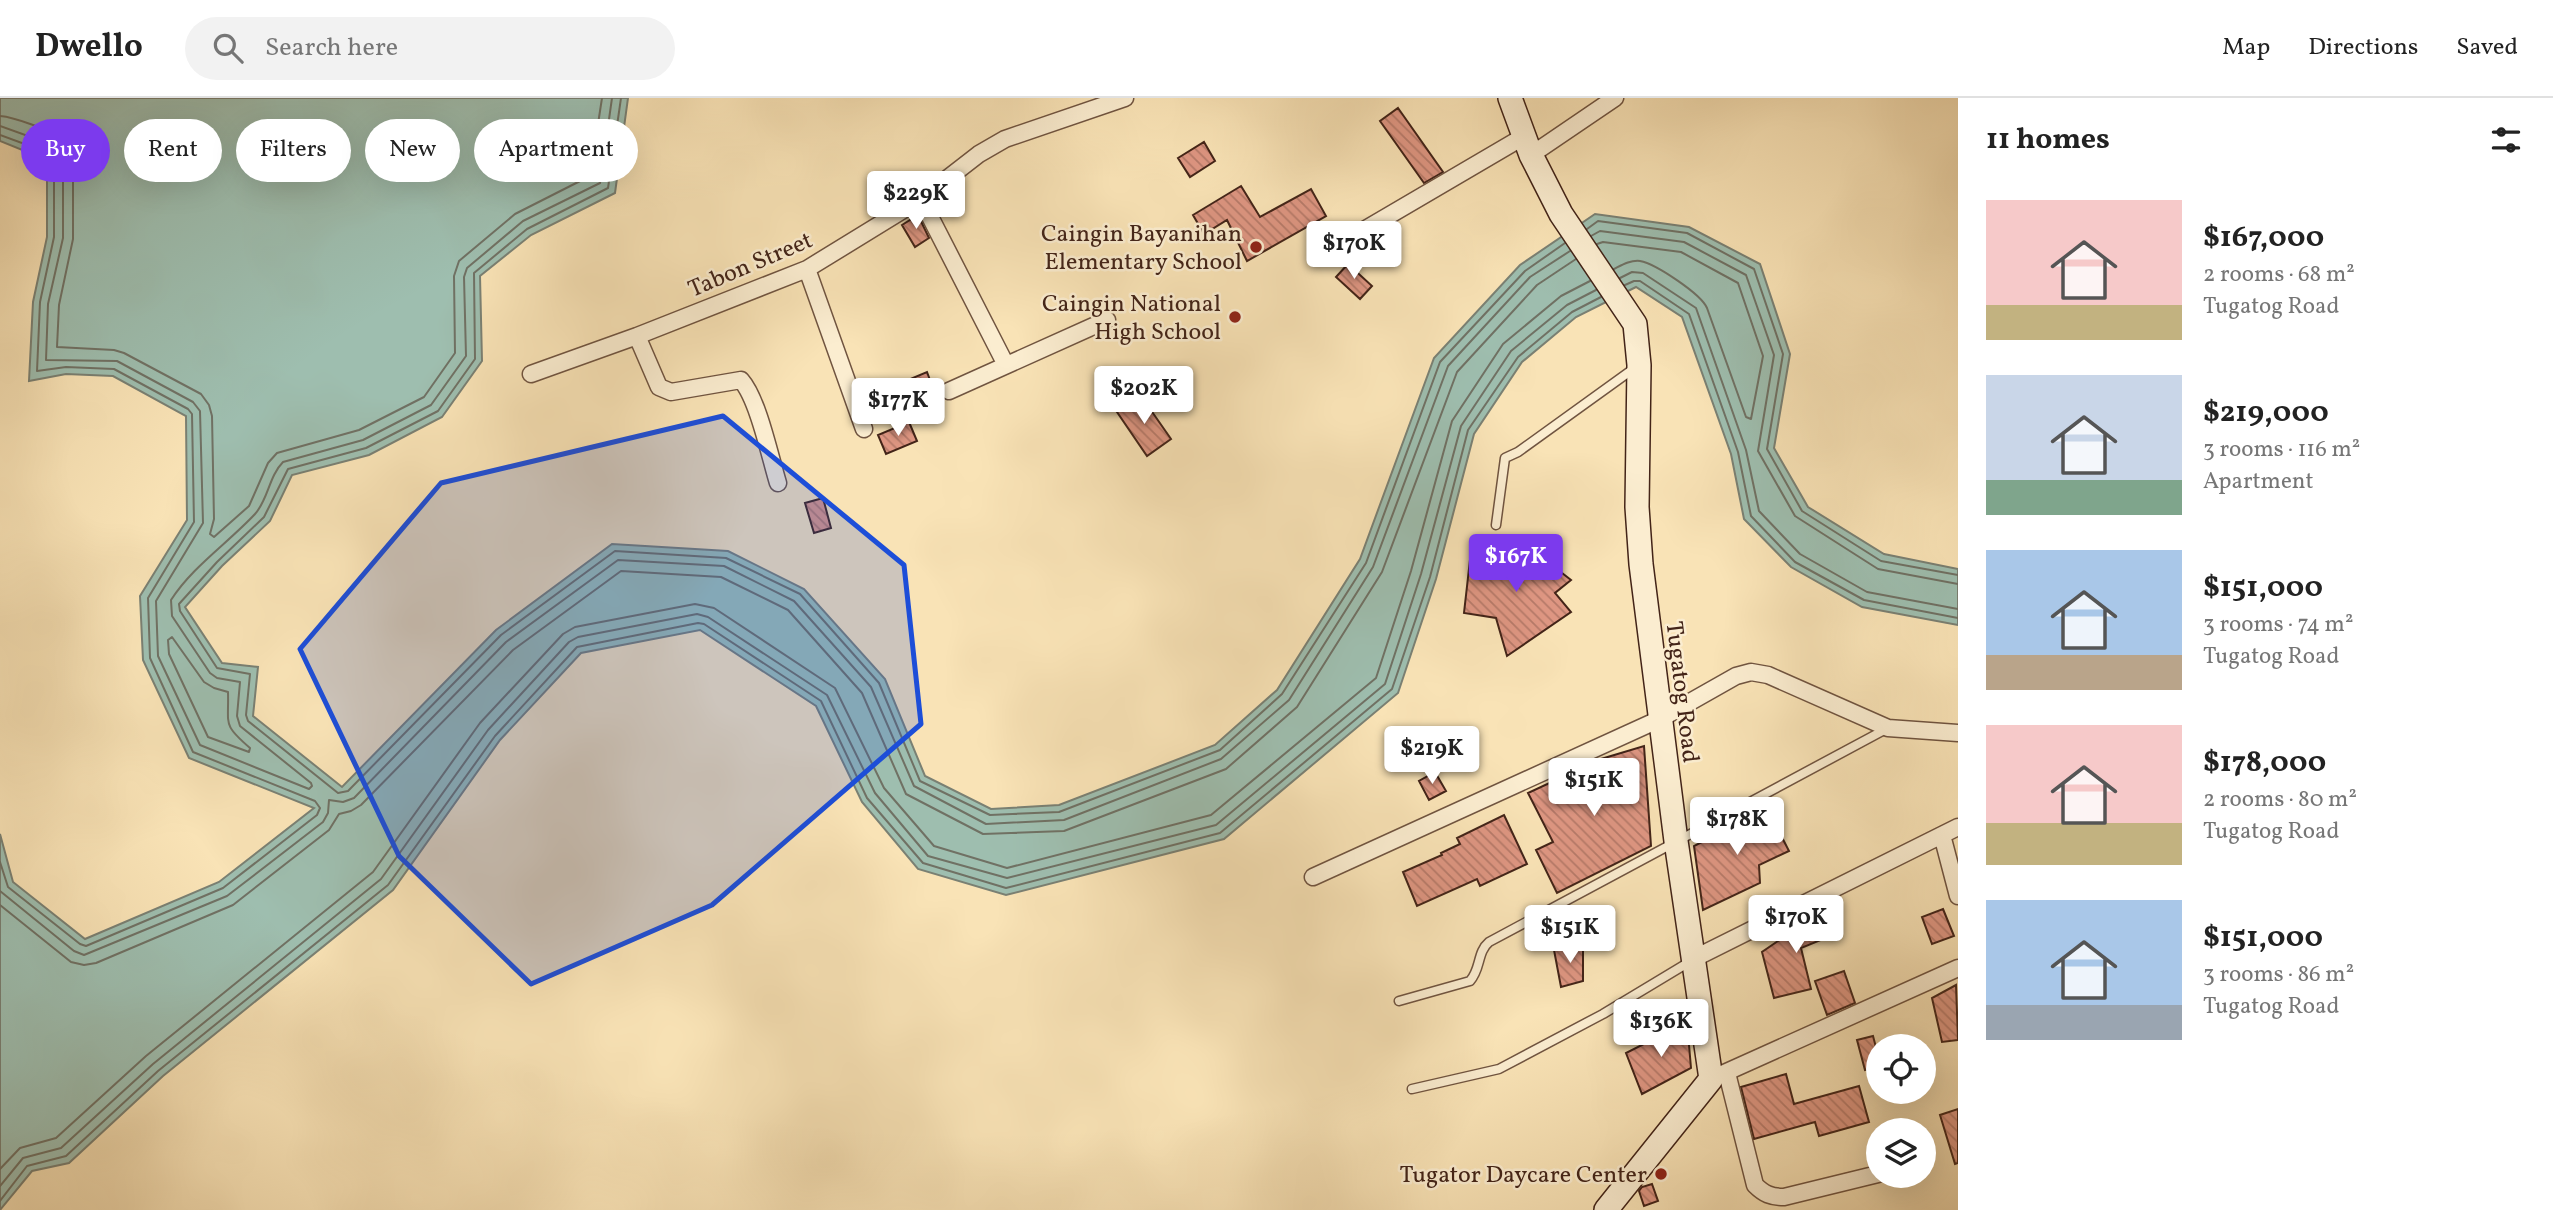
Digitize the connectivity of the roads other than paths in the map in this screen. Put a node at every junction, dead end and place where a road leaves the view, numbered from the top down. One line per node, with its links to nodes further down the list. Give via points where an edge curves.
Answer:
1 (1125, 98): 5 (street, Tabon Street, via 1005,139 979,153)
2 (1510, 98): 4 (street, Tugatog Road)
3 (1615, 98): 4 (street)
4 (1527, 146): 6 (street); 11 (street, Tugatog Road, via 1561,214 1635,324)
5 (921, 199): 7 (street, Tabon Street); 10 (street)
6 (1325, 253)
7 (807, 269): 9 (street, Tabon Street); 14 (street)
8 (1107, 320): 10 (street)
9 (637, 336): 12 (street, Tabon Street); 15 (street, via 659,387 671,391 741,380 754,403)
10 (1006, 365): 13 (street)
11 (1639, 365): 16 (lane, via 1505,458); 17 (street, Tugatog Road, via 1637,507)
12 (531, 374)
13 (949, 391)
14 (864, 429)
15 (778, 483)
16 (1496, 525)
17 (1660, 719): 18 (street, via 1751,672 1768,675); 22 (street, Tugatog Road); 23 (street)
18 (1888, 728): 19 (street); 22 (lane)
19 (1958, 733)
20 (1958, 827): 21 (street)
21 (1942, 835): 24 (street); 25 (street)
22 (1676, 841): 25 (street, Tugatog Road); 27 (lane, via 1489,942 1470,981)
23 (1313, 877)
24 (1958, 895)
25 (1693, 960): 28 (street, Tugatog Road); 29 (lane, via 1499,1069)
26 (1958, 968): 28 (street)
27 (1399, 1001)
28 (1719, 1076): 30 (street, via 1755,1185 1763,1193 1784,1198); 31 (street)
29 (1412, 1089)
30 (1866, 1177)
31 (1606, 1210)

